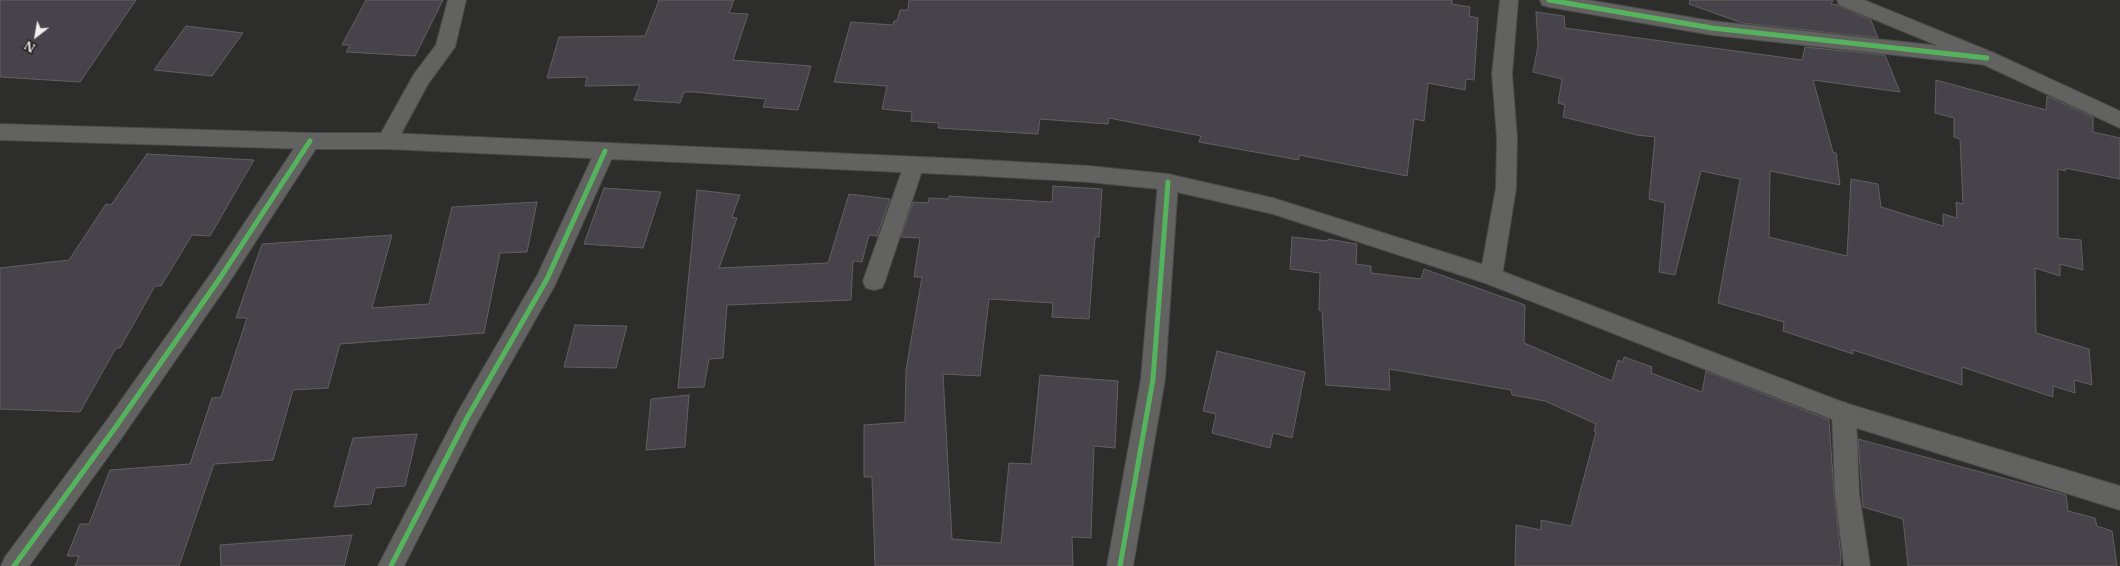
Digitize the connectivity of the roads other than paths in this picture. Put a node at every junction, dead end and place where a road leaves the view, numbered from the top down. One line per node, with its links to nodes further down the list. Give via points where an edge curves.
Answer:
1 (457, 0): 9 (street, via 445,47 421,79)
2 (1509, 0): 13 (street, via 1502,74 1507,138 1506,188)
3 (1550, 0): 5 (street, via 1712,28)
4 (1846, 0): 5 (street)
5 (1987, 58): 6 (street)
6 (2120, 120)
7 (0, 132): 8 (street)
8 (310, 141): 9 (street); 17 (street, via 216,285)
9 (387, 141): 10 (street)
10 (605, 151): 11 (street); 18 (street, via 547,278 467,418)
11 (914, 165): 12 (street, via 1090,174); 14 (street)
12 (1168, 182): 13 (street, via 1274,206); 19 (street, via 1153,380)
13 (1491, 276): 15 (street)
14 (874, 281)
15 (1844, 413): 16 (street); 20 (street, via 1847,493)
16 (2120, 498)
17 (14, 566)
18 (392, 566)
19 (1120, 566)
20 (1857, 566)

